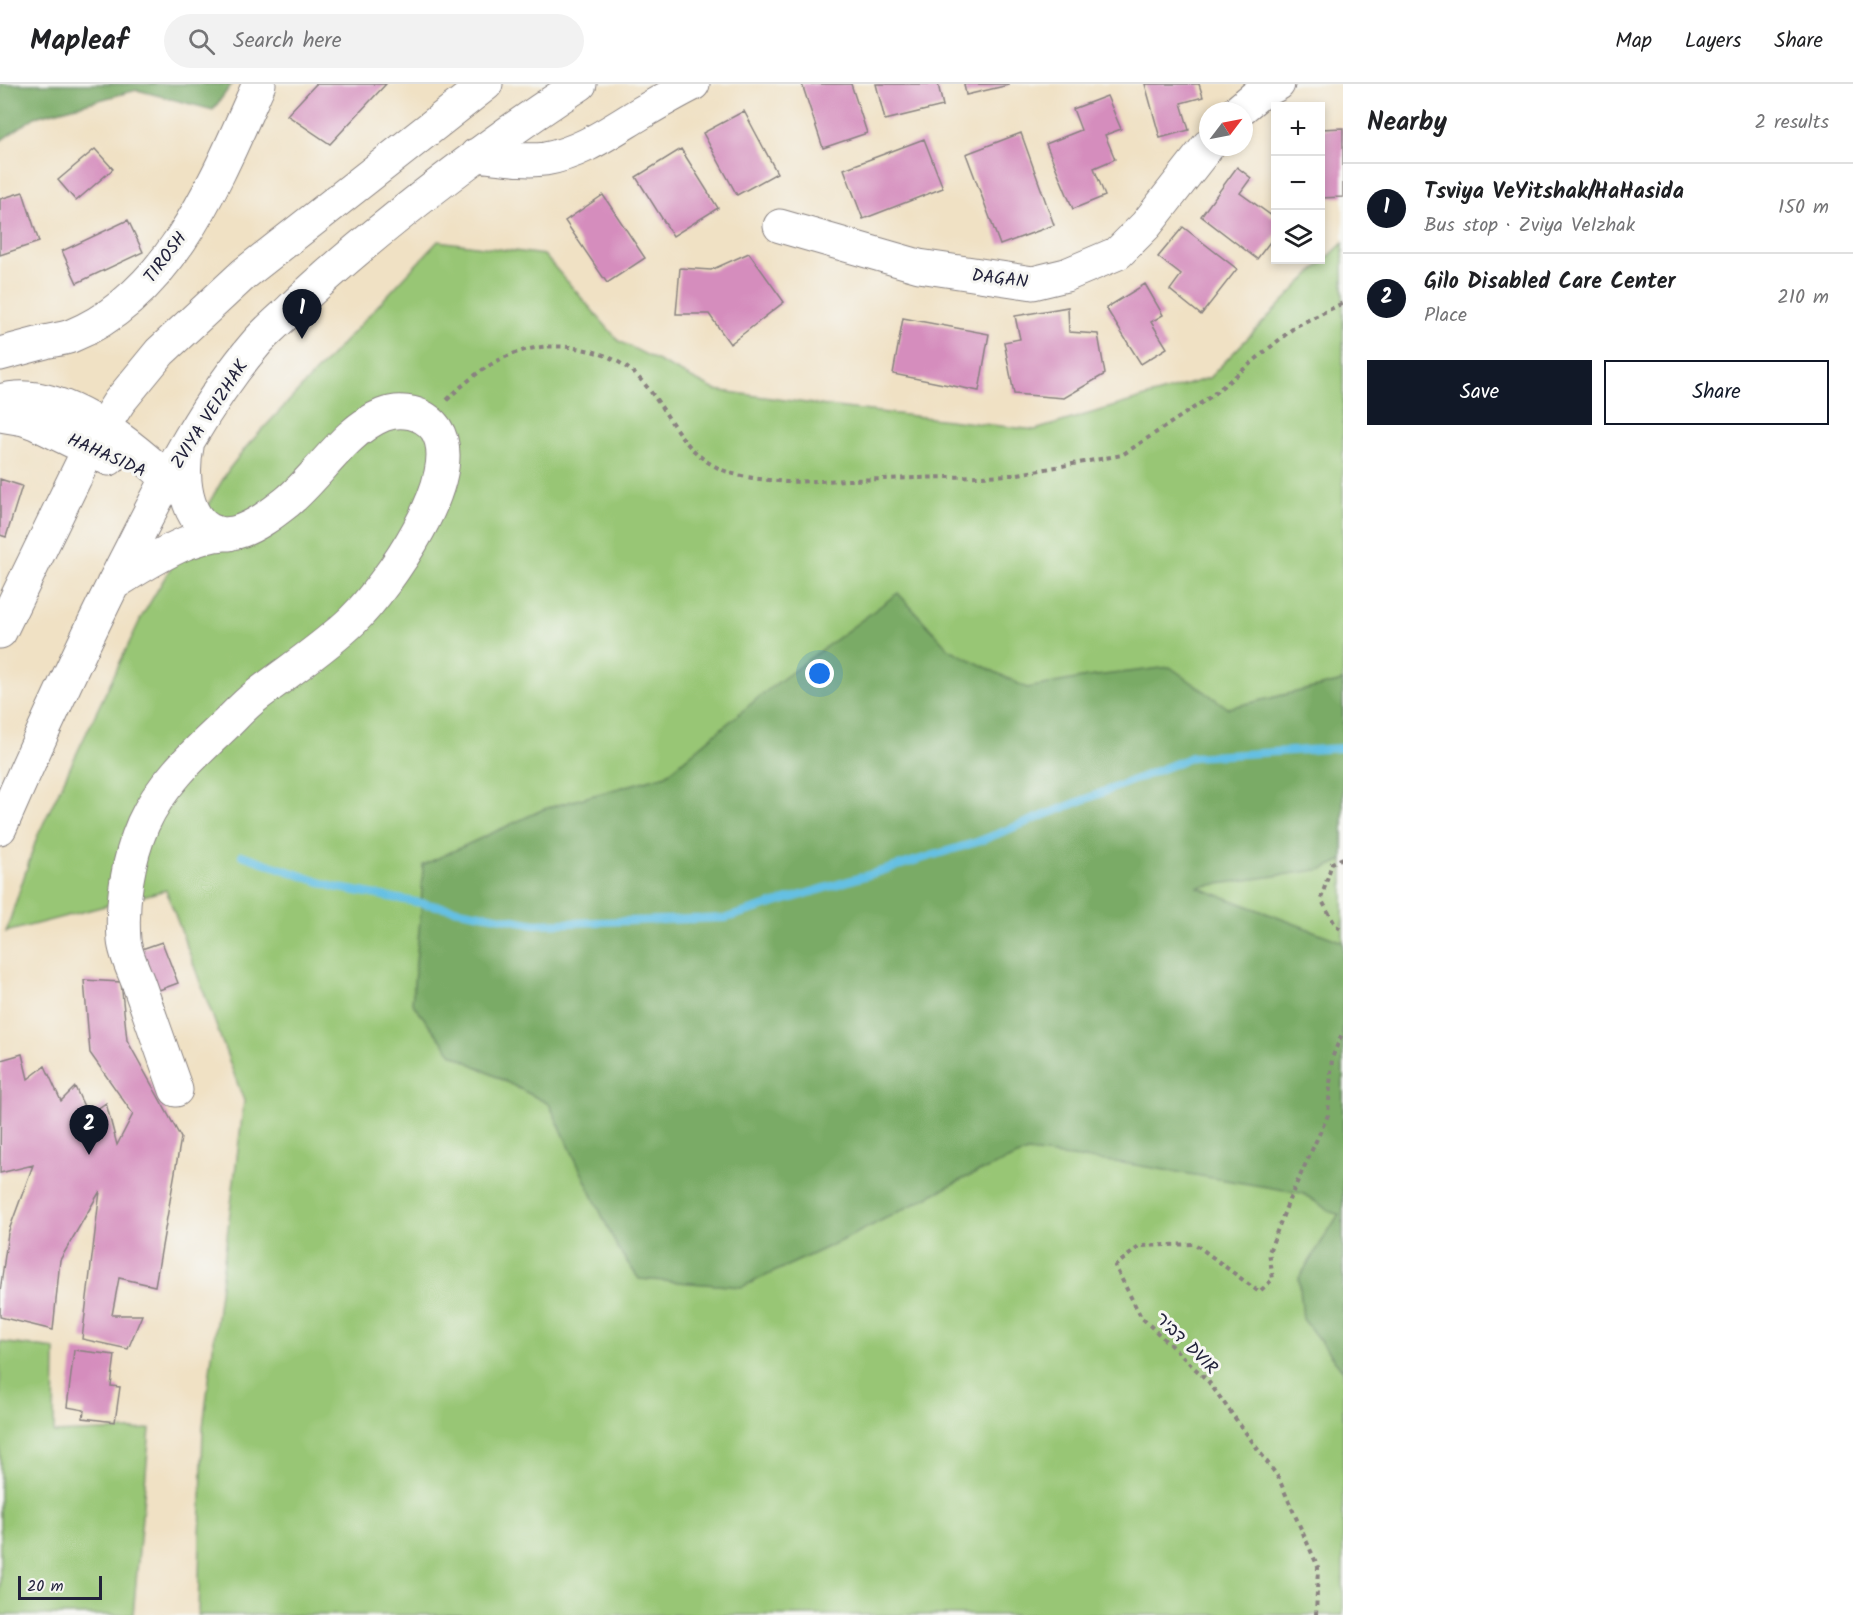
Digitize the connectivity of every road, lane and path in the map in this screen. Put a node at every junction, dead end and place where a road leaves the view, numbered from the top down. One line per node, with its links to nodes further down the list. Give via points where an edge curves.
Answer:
1 (259, 84): 11 (street, TIROSH, via 215,183 168,259 136,294 105,318 71,336)
2 (486, 84): 15 (street, via 215,299 160,352)
3 (580, 84): 7 (street, ZVIYA VEIZHAK)
4 (693, 84): 7 (street, via 567,153 545,159)
5 (1278, 84): 6 (street)
6 (1249, 102)
7 (476, 155): 16 (street, ZVIYA VEIZHAK, via 333,270 260,339 225,382)
8 (1200, 156): 9 (street, DAGAN, via 1146,225 1118,253 1066,275 1033,283 918,266)
9 (780, 226)
10 (1343, 303): 14 (path, via 1296,326 1210,397 1122,455 1013,475 786,482 727,472 696,453 633,371 598,352 572,347 548,345 507,356 459,387)
11 (0, 354)
12 (0, 401): 15 (street, HAHASIDA, via 44,400 66,408)
13 (0, 415): 15 (street, HAHASIDA)
14 (427, 419): 18 (street, via 402,412 381,416 354,434 289,500 249,527); 25 (street, via 441,439 442,474 410,544 383,585 326,645 253,699 191,757 164,788 143,824 125,891 124,943)
15 (96, 438): 17 (street, HAHASIDA, via 125,443); 20 (street)
16 (188, 442): 17 (street, ZVIYA VEIZHAK); 18 (street, via 184,477 191,506 206,528)
17 (168, 479): 19 (street, ZVIYA VEIZHAK)
18 (230, 534): 19 (street, via 187,543)
19 (113, 584): 21 (street, ZVIYA VEIZHAK)
20 (0, 632)
21 (0, 828)
22 (1343, 858): 23 (path, via 1332,863 1321,899 1336,926)
23 (1343, 930)
24 (1343, 1031): 26 (path, דביר DVIR, via 1332,1058 1328,1116 1269,1252 1273,1279 1259,1293 1195,1244 1140,1246 1115,1266 1141,1317 1208,1381 1278,1477 1318,1568)
25 (176, 1090)
26 (1316, 1615)

